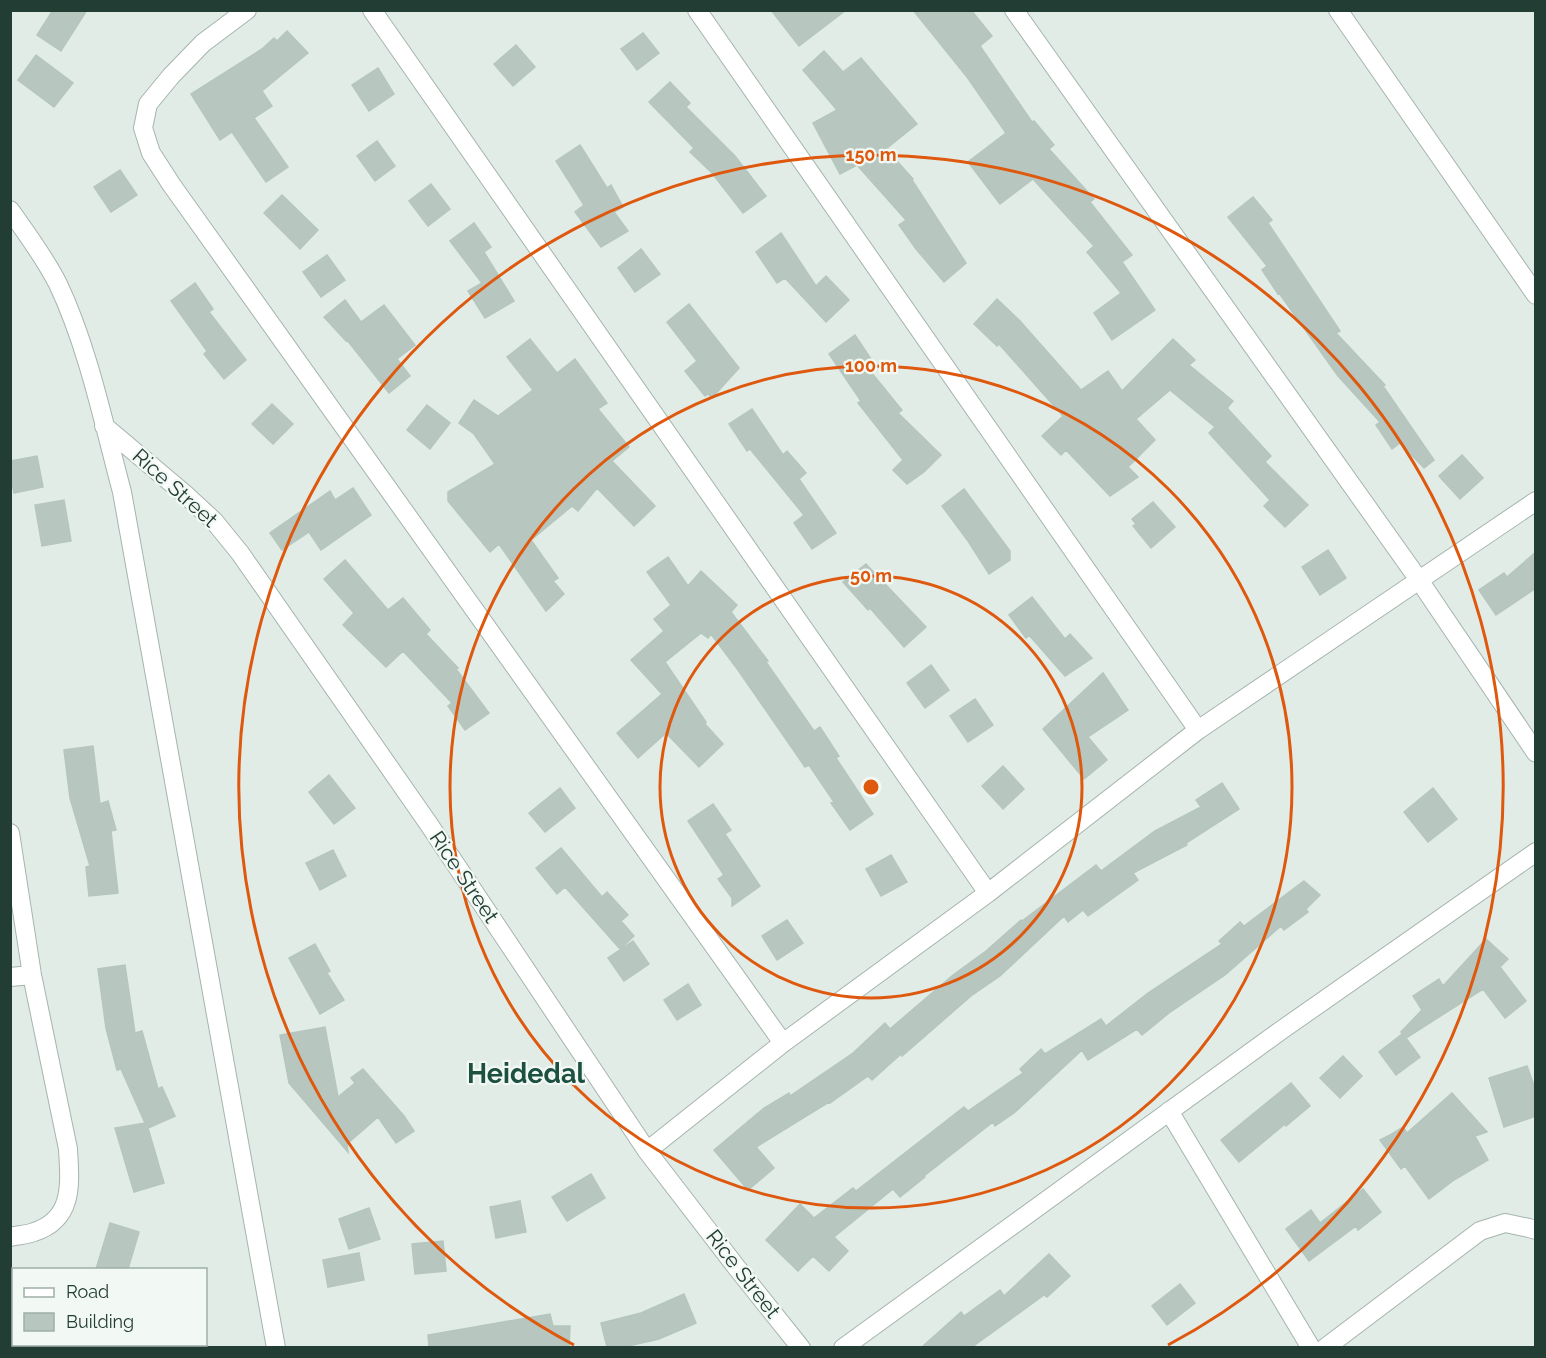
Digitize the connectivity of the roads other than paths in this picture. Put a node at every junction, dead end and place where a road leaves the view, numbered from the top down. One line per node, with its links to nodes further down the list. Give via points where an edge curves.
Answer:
1 (247, 10): 18 (street, via 203,43 148,104 143,128 150,153)
2 (372, 10): 15 (street)
3 (697, 10): 11 (street)
4 (1014, 10): 10 (street)
5 (1338, 10): 7 (street)
6 (10, 210): 8 (street, Rice Street, via 42,256 72,316)
7 (1536, 295)
8 (104, 426): 20 (street, Rice Street, via 214,521 240,553 428,822); 23 (street, Rice Street, via 123,492)
9 (1536, 501): 10 (street)
10 (1419, 580): 11 (street); 12 (street)
11 (1198, 730): 15 (street)
12 (1536, 753)
13 (10, 833): 16 (street)
14 (1536, 852): 19 (street)
15 (988, 893): 18 (street)
16 (32, 975): 17 (street); 22 (street, via 69,1149 69,1194 58,1218 33,1233)
17 (10, 976)
18 (783, 1043): 20 (street)
19 (1169, 1111): 25 (street); 26 (street)
20 (647, 1151): 24 (street, Rice Street)
21 (1536, 1230): 27 (street, via 1505,1223 1480,1231)
22 (10, 1237)
23 (276, 1347)
24 (801, 1347)
25 (843, 1347)
26 (1311, 1347)
27 (1325, 1347)

